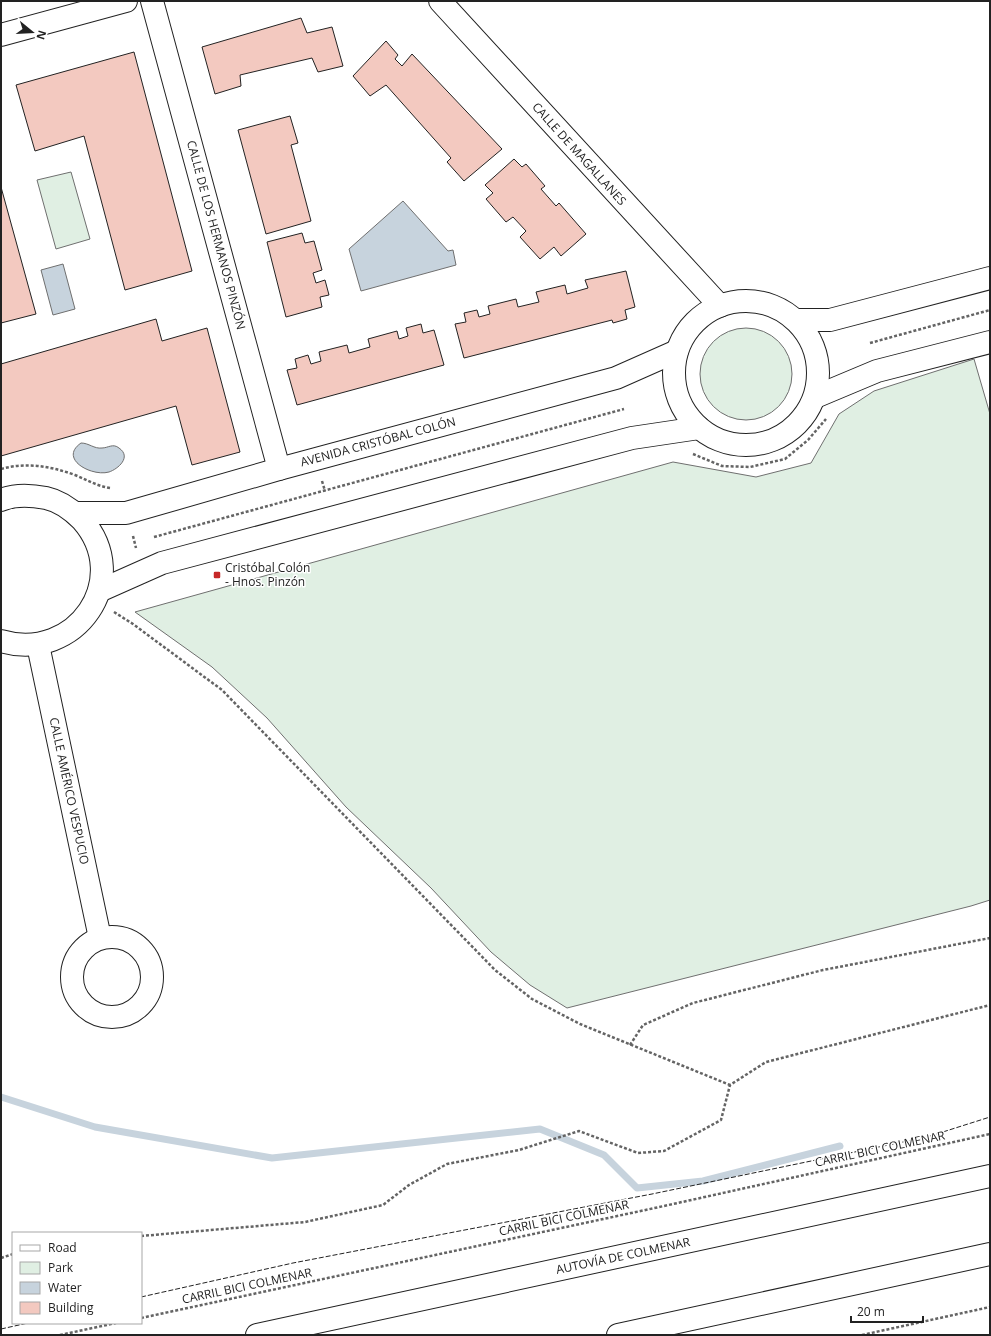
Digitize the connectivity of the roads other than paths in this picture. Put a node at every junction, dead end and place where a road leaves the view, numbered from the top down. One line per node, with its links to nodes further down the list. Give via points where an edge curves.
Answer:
1 (126, 1): 4 (main road)
2 (152, 1): 12 (main road, CALLE DE LOS HERMANOS PINZÓN)
3 (440, 1): 6 (main road, CALLE DE MAGALLANES)
4 (1, 35)
5 (990, 278): 7 (main road, via 830,320)
6 (720, 306): 7 (main road, via 739,301 760,302 779,308); 9 (main road, via 701,316 686,332)
7 (796, 320): 10 (main road, via 809,336 817,356 819,376)
8 (990, 342): 10 (main road, via 877,371)
9 (677, 351): 11 (main road, via 674,379 682,406); 12 (main road, AVENIDA CRISTÓBAL COLÓN, via 616,378)
10 (815, 397): 11 (main road, via 805,415 792,430 774,440 734,445)
11 (698, 428): 15 (main road, via 632,438 162,563)
12 (279, 469): 14 (main road, AVENIDA CRISTÓBAL COLÓN, via 126,513)
13 (1, 500): 14 (main road, via 31,495 54,500)
14 (75, 513): 15 (main road, via 89,529 98,548 101,570)
15 (96, 596): 17 (main road, via 90,611 76,627 58,639)
16 (1, 641): 17 (main road, via 16,645)
17 (38, 645): 18 (main road, CALLE AMÉRICO VESPUCIO)
18 (100, 938)
19 (990, 1176): 21 (main road, AUTOVÍA DE COLMENAR)
20 (990, 1254): 22 (main road)
21 (257, 1335)
22 (618, 1335)

